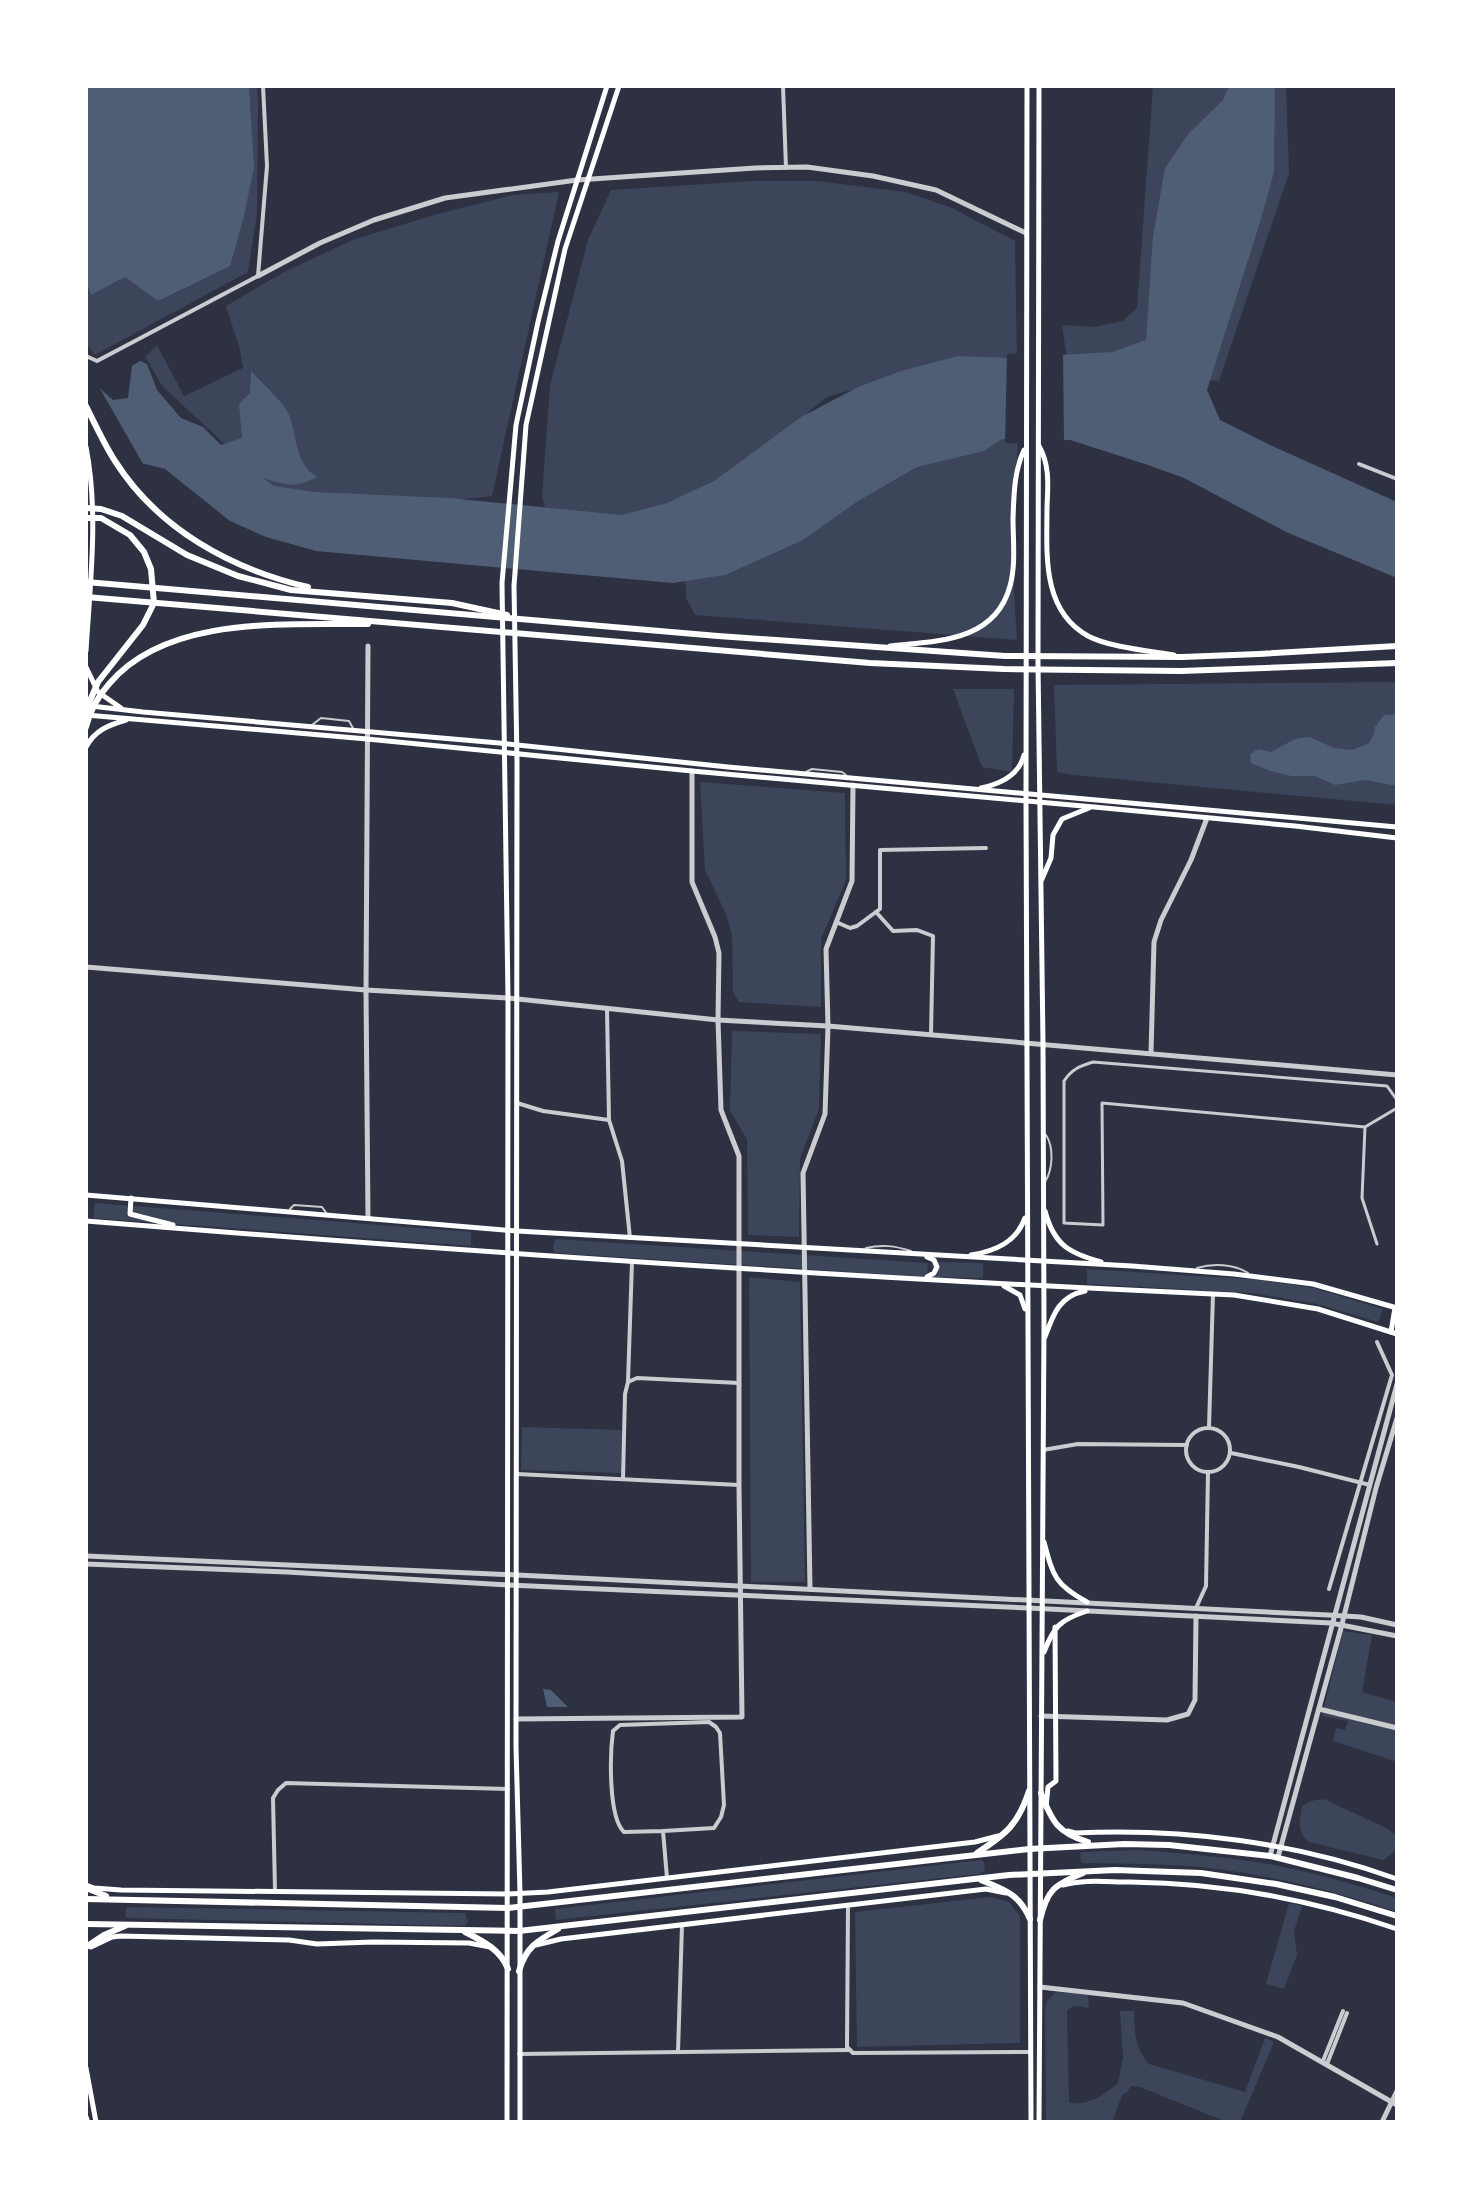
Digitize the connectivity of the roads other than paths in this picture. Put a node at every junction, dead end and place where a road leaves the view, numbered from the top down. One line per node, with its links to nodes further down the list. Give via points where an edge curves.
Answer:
1 (263, 86): 11 (street, via 267,166)
2 (607, 86): 8 (main road)
3 (619, 86): 9 (main road)
4 (783, 86): 7 (street)
5 (1027, 86): 10 (main road)
6 (1039, 86): 15 (main road)
7 (786, 168): 9 (street); 10 (street, via 873,176 936,190)
8 (577, 180): 9 (street); 11 (street, via 445,198 374,220); 38 (main road, via 516,425 502,583)
9 (588, 180): 39 (main road, via 565,249 526,425 514,586)
10 (1026, 233): 14 (main road)
11 (258, 276): 12 (street, via 97,361)
12 (86, 356)
13 (86, 406): 22 (main road, via 115,462 143,498 192,540 236,563)
14 (1026, 446): 28 (main road, via 1014,483 1013,566 1001,606 969,634); 40 (main road)
15 (1039, 446): 30 (main road, via 1048,476 1050,586 1067,619 1104,642); 48 (main road)
16 (86, 447): 29 (main road, via 92,476)
17 (1359, 464): 18 (street)
18 (1397, 479)
19 (86, 508): 22 (main road, via 122,516 187,555 238,576 291,590)
20 (86, 518): 33 (main road, via 101,518 130,535 144,552 154,603 98,682)
21 (86, 582): 24 (main road)
22 (323, 591): 24 (main road, via 452,603)
23 (86, 597): 25 (main road)
24 (534, 621): 28 (main road)
25 (403, 624): 31 (main road, via 798,658 989,668 1181,671); 36 (main road, via 263,626 165,644 119,672 101,693)
26 (368, 646): 37 (street)
27 (1397, 646): 30 (main road)
28 (874, 648): 30 (main road, via 1005,656)
29 (86, 651)
30 (1182, 657)
31 (1397, 663)
32 (86, 667): 34 (main road, via 98,692)
33 (86, 710): 34 (main road); 35 (main road)
34 (126, 710): 37 (main road)
35 (130, 718): 37 (main road); 41 (main road, via 99,731)
36 (86, 727)
37 (367, 735): 38 (main road); 42 (main road); 58 (street)
38 (505, 744): 39 (main road); 42 (main road)
39 (516, 745): 43 (main road); 45 (main road)
40 (1026, 746): 46 (main road, via 1014,774); 47 (main road)
41 (86, 747)
42 (505, 753): 43 (main road); 59 (main road)
43 (517, 754): 44 (main road); 60 (main road)
44 (692, 771): 45 (main road); 62 (street, via 692,882 719,953)
45 (851, 781): 46 (main road); 47 (main road); 56 (street, via 852,881)
46 (971, 789): 47 (main road)
47 (1026, 797): 48 (main road); 65 (main road)
48 (1038, 798): 49 (main road); 51 (main road); 54 (main road)
49 (1094, 807): 50 (main road); 54 (main road, via 1062,819)
50 (1207, 818): 52 (main road); 67 (street, via 1154,942)
51 (1397, 827)
52 (1397, 838)
53 (986, 848): 55 (street, via 880,850)
54 (1040, 883): 66 (main road)
55 (876, 912): 56 (street, via 850,928); 64 (street, via 893,931 933,936)
56 (836, 922): 63 (street, via 826,949)
57 (86, 967): 58 (street)
58 (366, 990): 59 (street); 78 (street)
59 (508, 998): 60 (street); 81 (main road)
60 (517, 999): 61 (street); 70 (main road)
61 (607, 1009): 62 (street); 72 (street)
62 (718, 1020): 63 (street); 84 (street, via 721,1110 739,1156)
63 (828, 1026): 64 (street); 86 (street, via 825,1114 803,1173)
64 (931, 1034): 65 (street)
65 (1027, 1042): 66 (street); 77 (main road)
66 (1043, 1044): 67 (street); 76 (main road)
67 (1151, 1053): 68 (street)
68 (1397, 1075)
69 (1397, 1100): 73 (street, via 1387,1086 1093,1062 1082,1066 1064,1081 1064,1223 1103,1225 1102,1103)
70 (517, 1103): 72 (street); 82 (main road)
71 (1397, 1108): 73 (street)
72 (609, 1120): 83 (street, via 622,1161)
73 (1365, 1127): 85 (street, via 1362,1198)
74 (86, 1195): 75 (main road)
75 (131, 1198): 78 (main road); 80 (main road, via 130,1214)
76 (1043, 1199): 92 (main road); 94 (main road, via 1060,1243)
77 (1027, 1213): 90 (main road, via 1018,1233 1001,1247); 91 (main road)
78 (368, 1218): 81 (main road)
79 (86, 1221): 80 (main road)
80 (186, 1229): 87 (main road)
81 (508, 1230): 82 (main road); 87 (main road)
82 (517, 1231): 83 (main road); 88 (main road)
83 (630, 1238): 84 (main road)
84 (740, 1244): 86 (main road); 95 (street)
85 (1377, 1244)
86 (804, 1248): 89 (main road); 96 (street)
87 (508, 1253): 88 (main road); 125 (main road)
88 (517, 1254): 93 (main road); 117 (main road)
89 (919, 1254): 90 (main road); 97 (main road, via 937,1265)
90 (963, 1257): 91 (main road)
91 (1027, 1261): 92 (main road); 99 (main road)
92 (1043, 1261): 94 (main road); 100 (main road)
93 (632, 1262): 95 (main road); 108 (street)
94 (1110, 1265): 103 (main road, via 1313,1284)
95 (739, 1268): 96 (main road); 109 (street)
96 (805, 1272): 97 (main road); 130 (street)
97 (922, 1279): 98 (main road)
98 (987, 1283): 99 (main road); 104 (main road, via 1020,1295)
99 (1027, 1285): 100 (main road); 104 (main road)
100 (1043, 1286): 101 (main road); 106 (main road)
101 (1125, 1290): 102 (main road); 106 (main road, via 1082,1291 1063,1300)
102 (1213, 1294): 105 (main road, via 1318,1309); 112 (street)
103 (1396, 1308): 105 (main road)
104 (1027, 1325): 133 (main road)
105 (1394, 1333)
106 (1044, 1342): 114 (main road)
107 (1377, 1342): 119 (street, via 1392,1375)
108 (628, 1382): 109 (street, via 637,1378); 118 (street)
109 (739, 1383): 120 (street)
110 (1397, 1384): 121 (street)
111 (1397, 1418): 141 (street)
112 (1209, 1427): 113 (street, via 1192,1434); 115 (street, via 1228,1438)
113 (1187, 1445): 114 (street, via 1078,1444); 116 (street, via 1194,1467)
114 (1043, 1450): 122 (main road)
115 (1231, 1453): 116 (street, via 1225,1465); 119 (street)
116 (1208, 1472): 138 (street, via 1206,1586)
117 (517, 1474): 118 (street); 126 (main road)
118 (623, 1479): 120 (street)
119 (1361, 1482): 121 (street); 131 (street)
120 (739, 1485): 129 (street)
121 (1370, 1485): 140 (street)
122 (1042, 1534): 134 (main road); 135 (main road, via 1050,1566 1062,1586)
123 (86, 1556): 125 (street)
124 (86, 1564): 127 (street)
125 (508, 1574): 126 (street); 127 (main road)
126 (517, 1575): 128 (main road); 129 (street)
127 (508, 1585): 128 (street); 154 (main road)
128 (517, 1586): 132 (street); 152 (main road)
129 (740, 1586): 130 (street); 132 (street)
130 (810, 1589): 133 (street)
131 (1329, 1589)
132 (741, 1596): 136 (street); 152 (street, via 742,1717)
133 (1028, 1599): 134 (street); 136 (main road)
134 (1042, 1600): 135 (street); 137 (main road)
135 (1087, 1602): 138 (street)
136 (1028, 1608): 137 (street); 155 (main road)
137 (1042, 1608): 139 (street); 148 (main road)
138 (1196, 1608): 140 (street); 142 (street)
139 (1087, 1611): 142 (street); 146 (main road)
140 (1334, 1615): 141 (street); 143 (street)
141 (1344, 1616): 144 (street); 145 (street)
142 (1196, 1617): 143 (street); 151 (street, via 1195,1700 1188,1714 1167,1720)
143 (1331, 1623): 144 (street); 162 (street)
144 (1341, 1625): 147 (street); 149 (street)
145 (1397, 1625)
146 (1055, 1627): 148 (main road); 151 (main road)
147 (1397, 1636)
148 (1042, 1657): 150 (main road)
149 (1319, 1709): 153 (street); 164 (street)
150 (1041, 1716): 151 (street); 156 (main road)
151 (1056, 1716): 157 (main road, via 1056,1781 1048,1787)
152 (516, 1719): 178 (main road)
153 (1397, 1728)
154 (508, 1789): 177 (street, via 286,1783 273,1798); 180 (main road)
155 (1029, 1791): 160 (main road); 165 (main road)
156 (1041, 1793): 157 (main road); 163 (main road)
157 (1046, 1808): 158 (main road)
158 (1059, 1829): 161 (main road); 162 (main road, via 1182,1834)
159 (663, 1831): 159 (street, via 714,1828 721,1817 720,1733 709,1722 620,1725 613,1731 618,1827 624,1832); 171 (street)
160 (1007, 1832): 166 (main road); 171 (main road, via 990,1840)
161 (1095, 1845): 163 (main road); 167 (main road, via 1169,1845)
162 (1272, 1846): 164 (main road); 167 (street)
163 (1041, 1848): 165 (main road); 169 (main road)
164 (1280, 1848): 167 (street); 173 (main road)
165 (1029, 1849): 166 (main road); 170 (main road)
166 (973, 1855): 184 (main road)
167 (1274, 1857): 176 (main road)
168 (1087, 1871): 169 (main road); 175 (main road); 186 (main road, via 1201,1873 1335,1897)
169 (1040, 1873): 170 (main road); 188 (main road)
170 (1030, 1874): 172 (main road); 187 (main road)
171 (667, 1878): 178 (main road)
172 (978, 1879): 179 (main road); 192 (main road)
173 (1397, 1879)
174 (86, 1886): 177 (main road); 181 (main road)
175 (1058, 1887): 188 (main road, via 1045,1899); 193 (main road, via 1098,1881 1221,1887 1311,1904)
176 (1397, 1890)
177 (275, 1891): 180 (main road)
178 (520, 1893): 180 (main road); 184 (main road)
179 (1011, 1893): 183 (main road, via 986,1889); 187 (main road)
180 (508, 1894): 185 (main road)
181 (125, 1898): 182 (main road); 185 (main road)
182 (86, 1899)
183 (848, 1906): 191 (main road); 204 (street)
184 (520, 1907): 185 (main road); 196 (main road)
185 (508, 1908): 195 (main road)
186 (1397, 1916)
187 (1030, 1919): 206 (main road)
188 (1040, 1920): 202 (main road)
189 (86, 1924): 190 (main road)
190 (132, 1925): 194 (main road); 198 (main road)
191 (682, 1925): 197 (main road); 205 (street)
192 (564, 1926): 196 (main road); 197 (main road)
193 (1397, 1929)
194 (462, 1930): 195 (main road); 199 (main road)
195 (508, 1931): 196 (main road); 200 (main road)
196 (519, 1931): 201 (main road)
197 (531, 1946): 201 (main road)
198 (86, 1948): 199 (main road, via 121,1936 317,1944 469,1943)
199 (492, 1948): 200 (main road)
200 (508, 1969): 213 (main road)
201 (519, 1971): 207 (main road)
202 (1040, 1987): 208 (street, via 1183,2003 1278,2037); 216 (main road)
203 (1345, 2012): 208 (street)
204 (849, 2048): 205 (street); 206 (street, via 853,2053)
205 (678, 2052): 207 (street)
206 (1031, 2052): 215 (main road)
207 (519, 2054): 214 (main road)
208 (1325, 2063): 211 (street)
209 (86, 2068): 212 (main road)
210 (1397, 2091): 211 (street)
211 (1395, 2102): 217 (street)
212 (96, 2122)
213 (507, 2122)
214 (520, 2122)
215 (1031, 2122)
216 (1039, 2122)
217 (1382, 2122)

